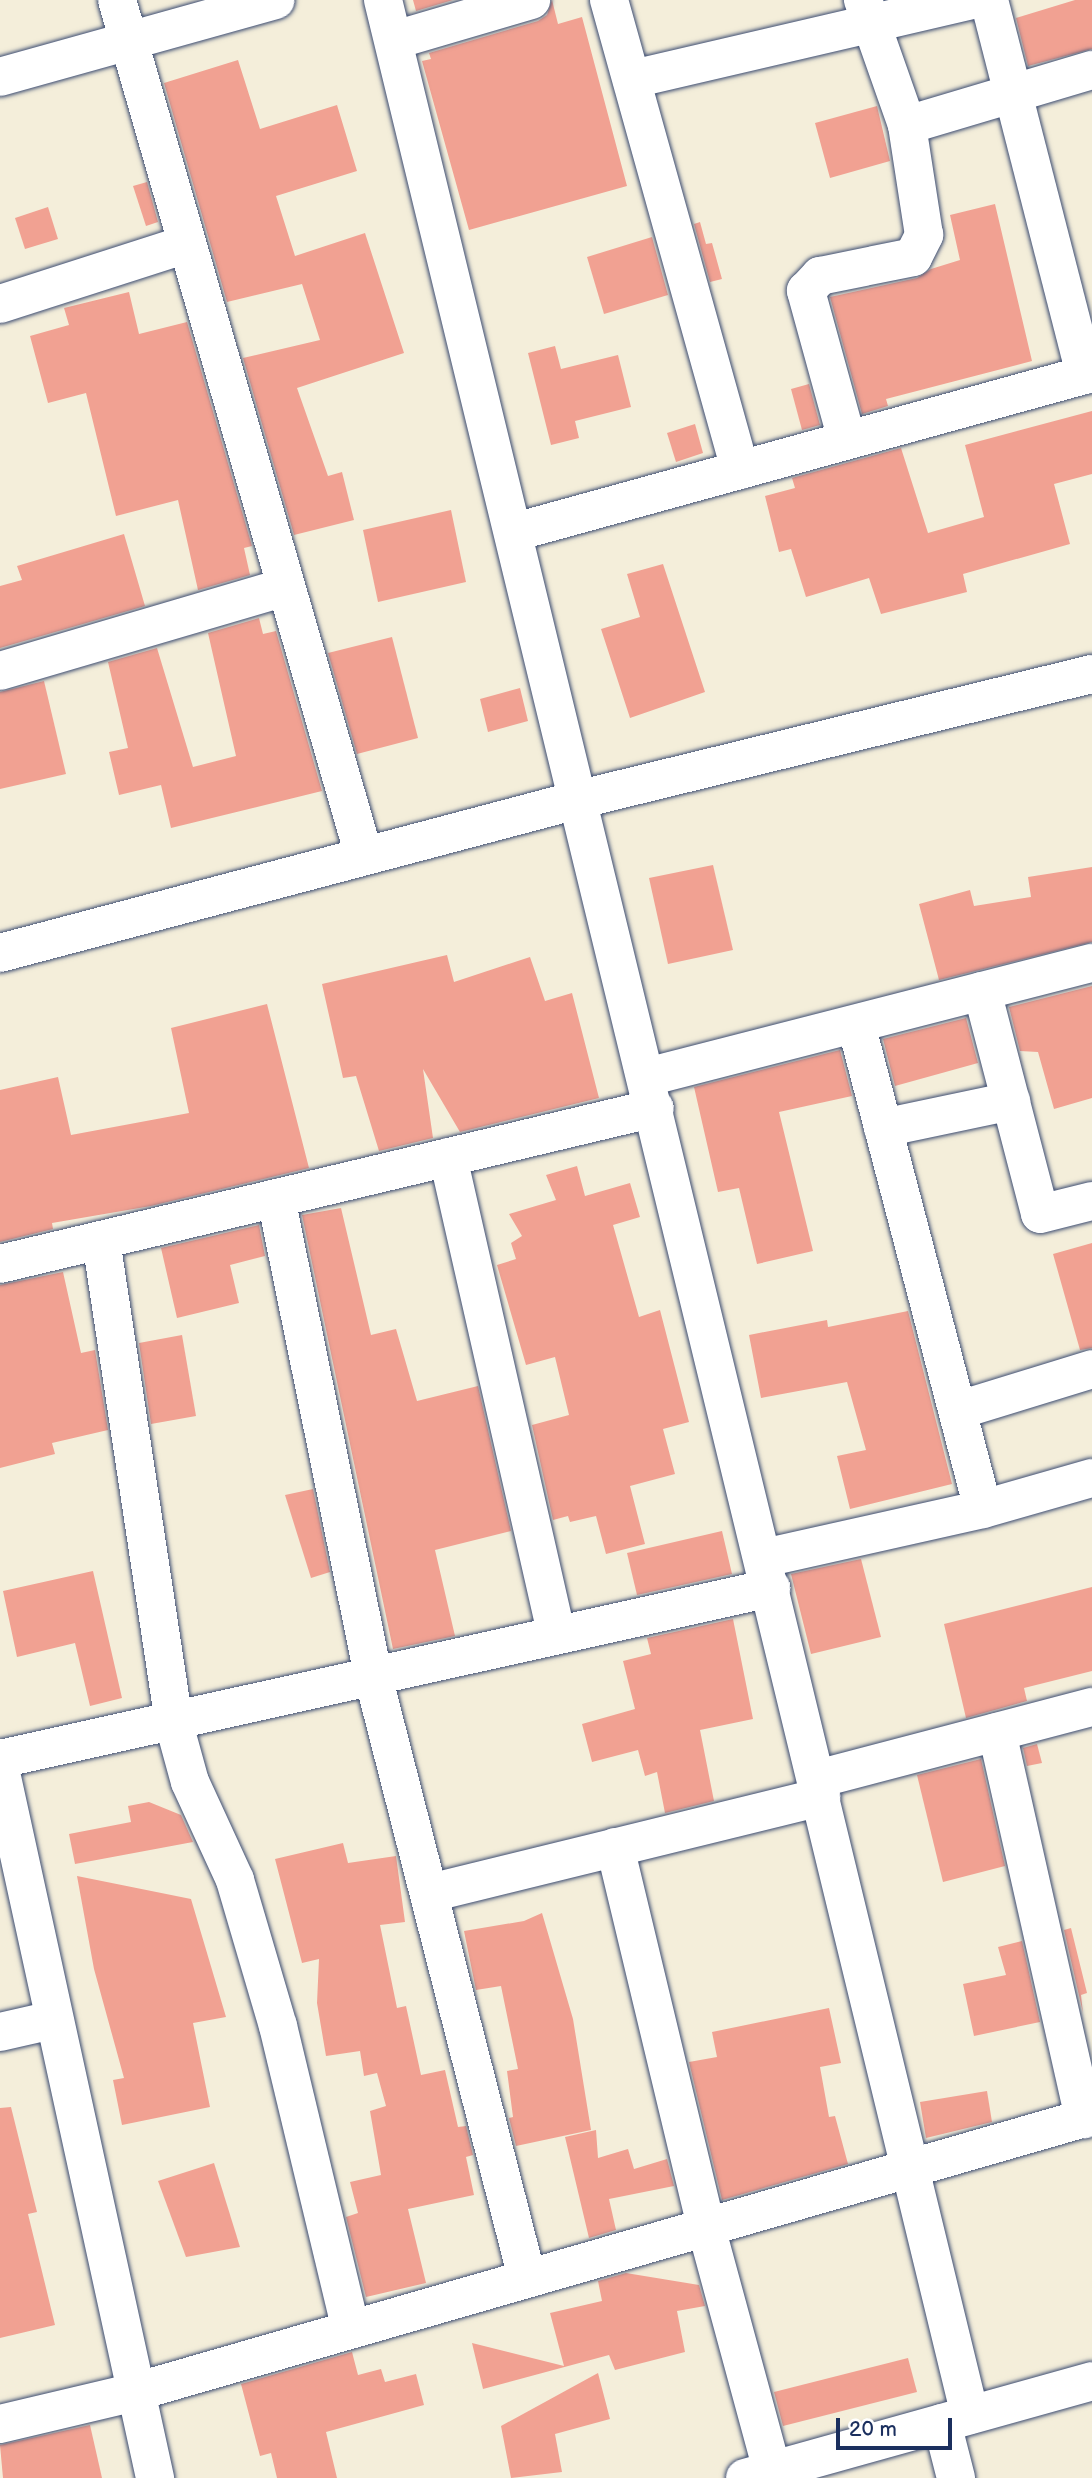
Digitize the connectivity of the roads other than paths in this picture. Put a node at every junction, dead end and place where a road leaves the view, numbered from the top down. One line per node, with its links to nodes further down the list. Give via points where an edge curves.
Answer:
1 (117, 0): 10 (street)
2 (275, 0): 10 (street)
3 (383, 0): 9 (street)
4 (531, 0): 9 (street)
5 (609, 0): 13 (street)
6 (972, 0): 8 (street)
7 (989, 0): 14 (street)
8 (867, 12): 13 (street); 15 (street)
9 (395, 40): 21 (street)
10 (128, 41): 12 (street); 16 (street)
11 (1092, 70): 14 (street)
12 (0, 78)
13 (633, 79): 20 (street)
14 (1013, 95): 15 (street); 18 (street)
15 (908, 125): 19 (street, via 924,222 922,246 913,257 820,276 806,291)
16 (187, 244): 17 (street); 22 (street)
17 (0, 304)
18 (1088, 374): 19 (street)
19 (847, 440): 20 (street)
20 (740, 470): 21 (street)
21 (515, 532): 25 (street)
22 (286, 587): 23 (street); 26 (street)
23 (0, 671)
24 (1092, 674): 25 (street)
25 (581, 799): 26 (street); 31 (street)
26 (364, 856): 27 (street)
27 (0, 953)
28 (1092, 963): 29 (street)
29 (982, 991): 30 (street); 32 (street)
30 (856, 1024): 31 (street); 33 (street)
31 (651, 1092): 34 (street); 43 (street)
32 (1011, 1101): 33 (street); 36 (street, via 1040,1214)
33 (883, 1128): 40 (street)
34 (448, 1157): 35 (street); 44 (street)
35 (276, 1198): 37 (street); 45 (street)
36 (1092, 1201)
37 (101, 1240): 38 (street); 47 (street)
38 (0, 1264)
39 (1092, 1369): 40 (street)
40 (959, 1410): 42 (street)
41 (1092, 1478): 42 (street)
42 (983, 1509): 43 (street)
43 (767, 1573): 44 (street); 51 (street)
44 (557, 1635): 45 (street)
45 (373, 1676): 47 (street); 54 (street)
46 (1092, 1707): 48 (street)
47 (174, 1724): 49 (street); 61 (street, via 190,1782 235,1880 278,2026)
48 (997, 1732): 51 (street); 57 (street)
49 (0, 1759)
50 (0, 1768): 52 (street)
51 (819, 1788): 53 (street); 58 (street)
52 (4, 1806): 55 (street)
53 (615, 1847): 54 (street); 59 (street)
54 (430, 1893): 60 (street)
55 (53, 2020): 56 (street); 63 (street)
56 (0, 2032)
57 (1088, 2118): 58 (street)
58 (910, 2167): 59 (street); 64 (street)
59 (706, 2227): 60 (street); 66 (street)
60 (527, 2278): 61 (street)
61 (351, 2329): 63 (street)
62 (1092, 2381): 64 (street)
63 (135, 2392): 65 (street); 67 (street)
64 (956, 2419): 66 (street); 68 (street)
65 (0, 2424)
66 (758, 2474)
67 (155, 2478)
68 (956, 2478)

